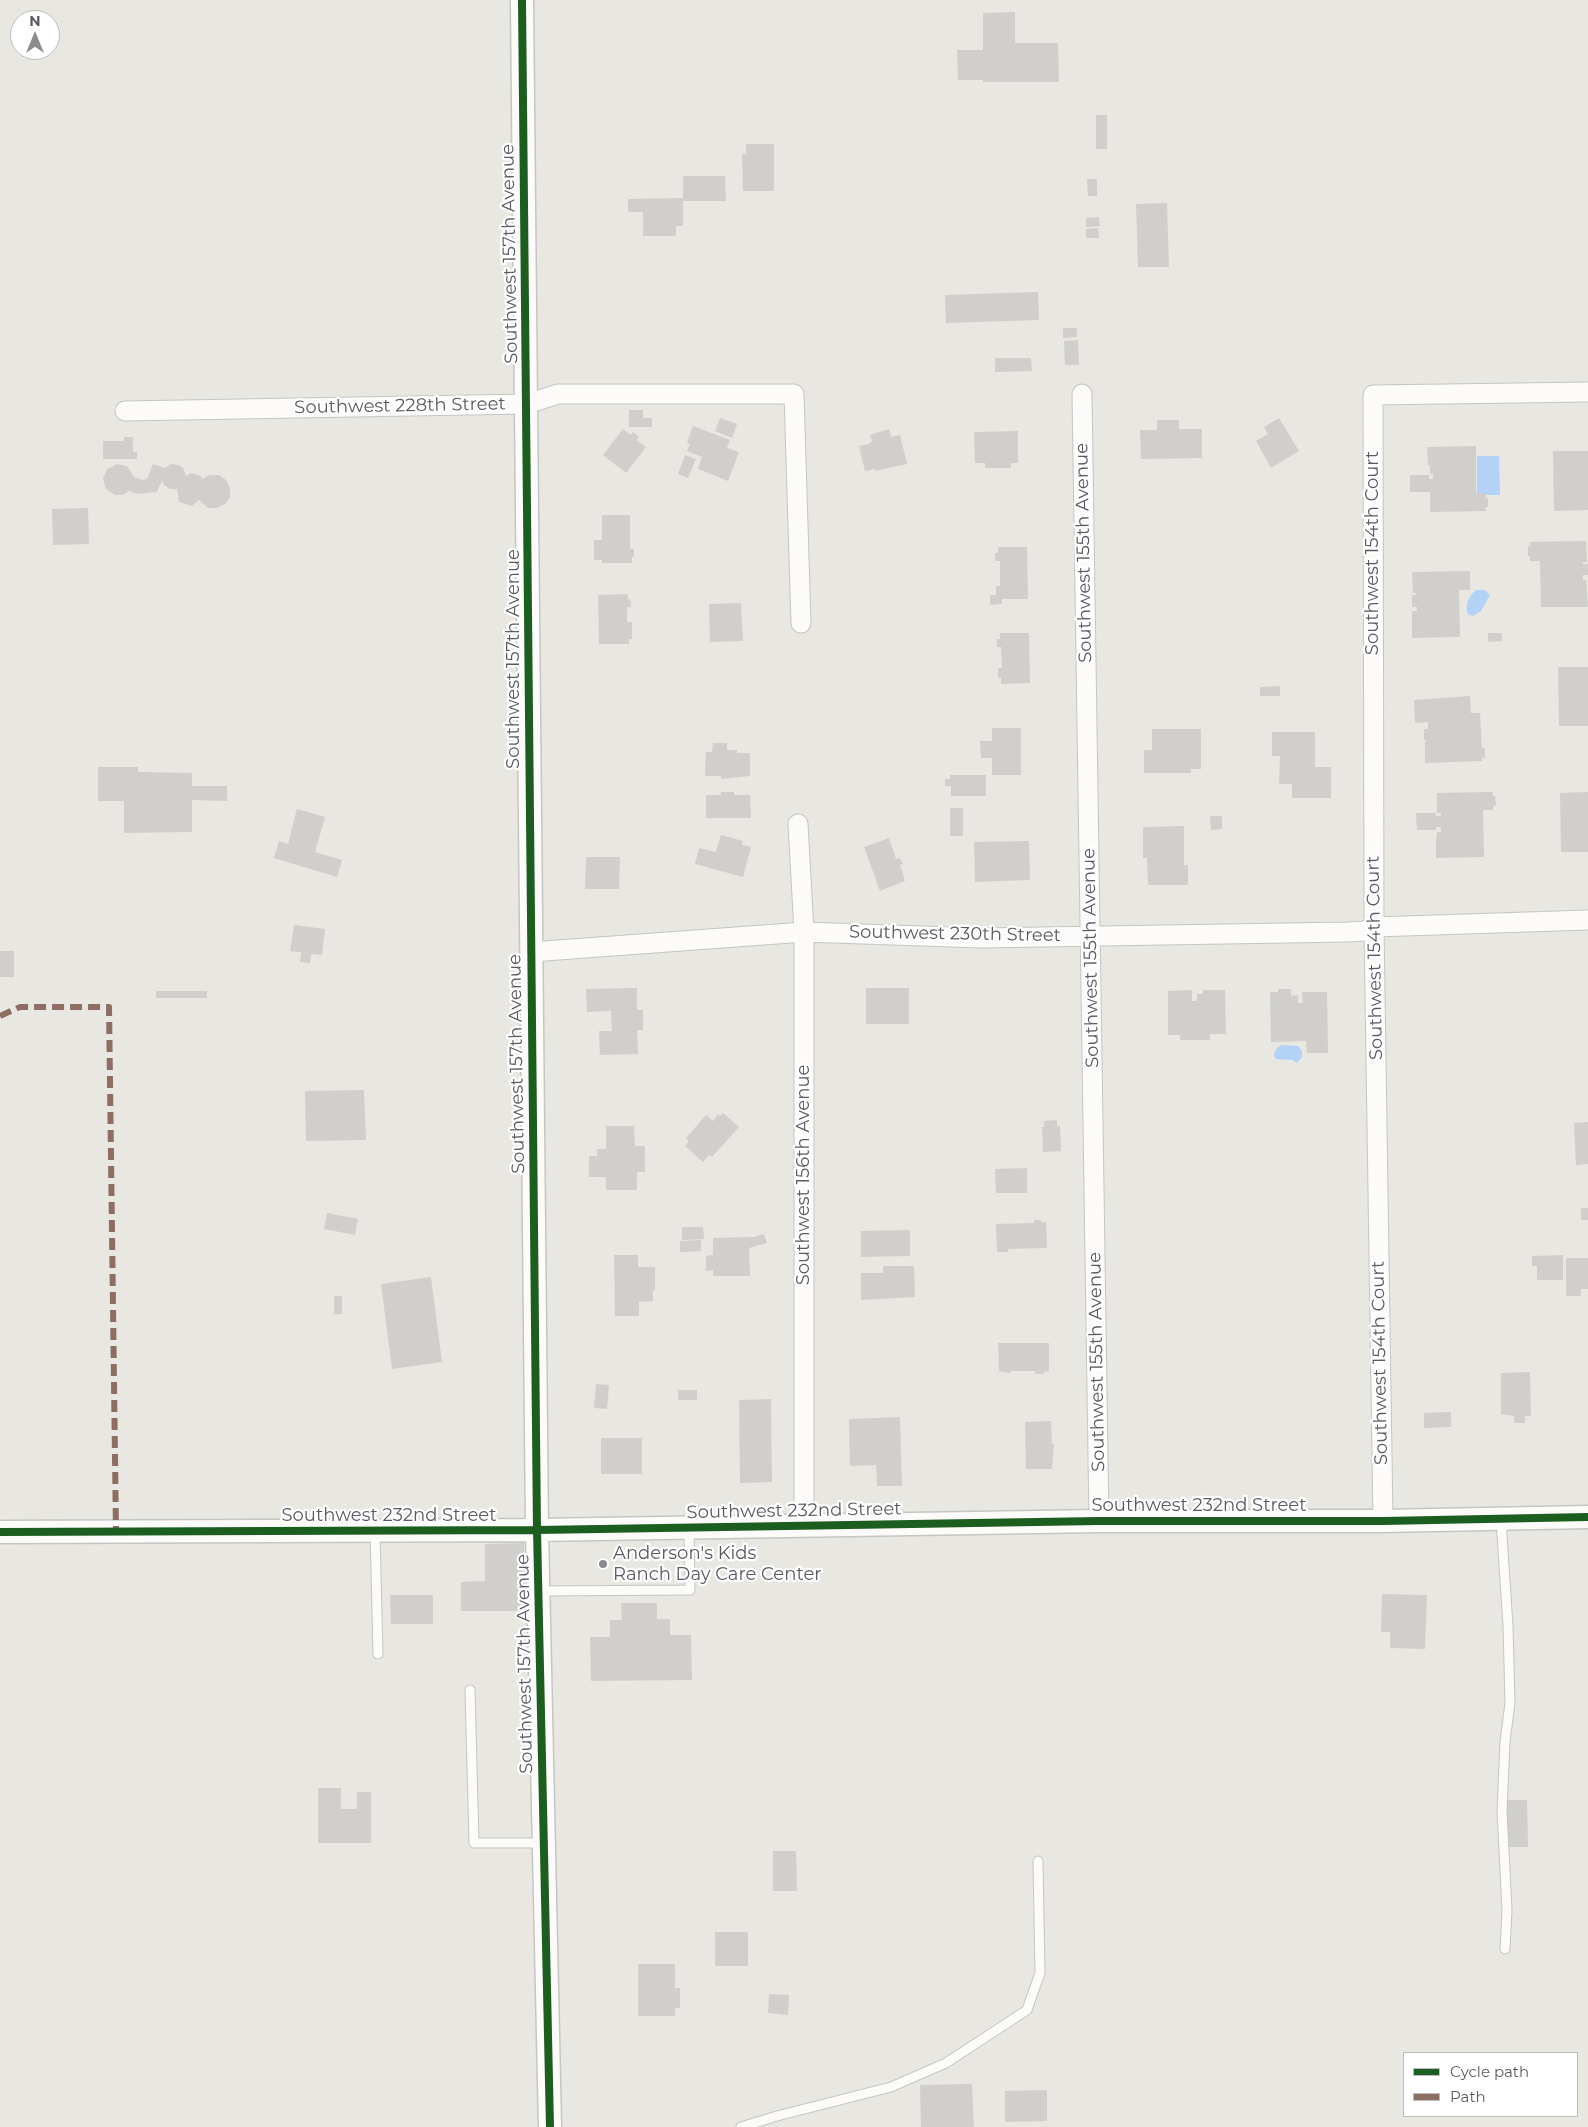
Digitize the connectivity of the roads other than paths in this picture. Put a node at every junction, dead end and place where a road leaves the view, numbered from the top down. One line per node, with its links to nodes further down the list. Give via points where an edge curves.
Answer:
1 (522, 0): 4 (street, Southwest 157th Avenue)
2 (1588, 392): 9 (street, Southwest 154th Court, via 1373,395)
3 (1082, 394): 11 (street, Southwest 155th Avenue)
4 (527, 404): 5 (street, Southwest 228th Street); 6 (street, Southwest 228th Street, via 558,394 794,394); 12 (street, Southwest 157th Avenue)
5 (125, 412)
6 (801, 623)
7 (798, 824): 10 (street, Southwest 156th Avenue)
8 (1588, 920): 9 (street, Southwest 230th Street)
9 (1374, 927): 11 (street, Southwest 230th Street, via 1347,932); 16 (street, Southwest 154th Court)
10 (804, 932): 11 (street, Southwest 230th Street, via 981,938); 12 (street, Southwest 230th Street); 17 (street, Southwest 156th Avenue)
11 (1091, 935): 15 (street, Southwest 155th Avenue)
12 (531, 952): 19 (street, Southwest 157th Avenue)
13 (1588, 1517): 14 (street, Southwest 232nd Street)
14 (1501, 1518): 16 (street, Southwest 232nd Street); 27 (lane, via 1510,1703 1502,1811 1507,1910)
15 (1099, 1521): 16 (street, Southwest 232nd Street); 17 (street, Southwest 232nd Street)
16 (1383, 1521)
17 (804, 1526): 18 (street, Southwest 232nd Street)
18 (689, 1528): 19 (street, Southwest 232nd Street); 22 (lane, via 690,1590)
19 (537, 1530): 20 (street, Southwest 232nd Street); 22 (street, Southwest 157th Avenue)
20 (375, 1531): 21 (street, Southwest 232nd Street); 23 (lane)
21 (0, 1532)
22 (539, 1591): 25 (street, Southwest 157th Avenue)
23 (378, 1654)
24 (470, 1690): 25 (lane, via 474,1842)
25 (544, 1843): 28 (street, Southwest 157th Avenue)
26 (1038, 1861): 29 (lane, via 1040,1973 1027,2010 946,2063 891,2087)
27 (1505, 1949)
28 (550, 2127)
29 (741, 2127)

